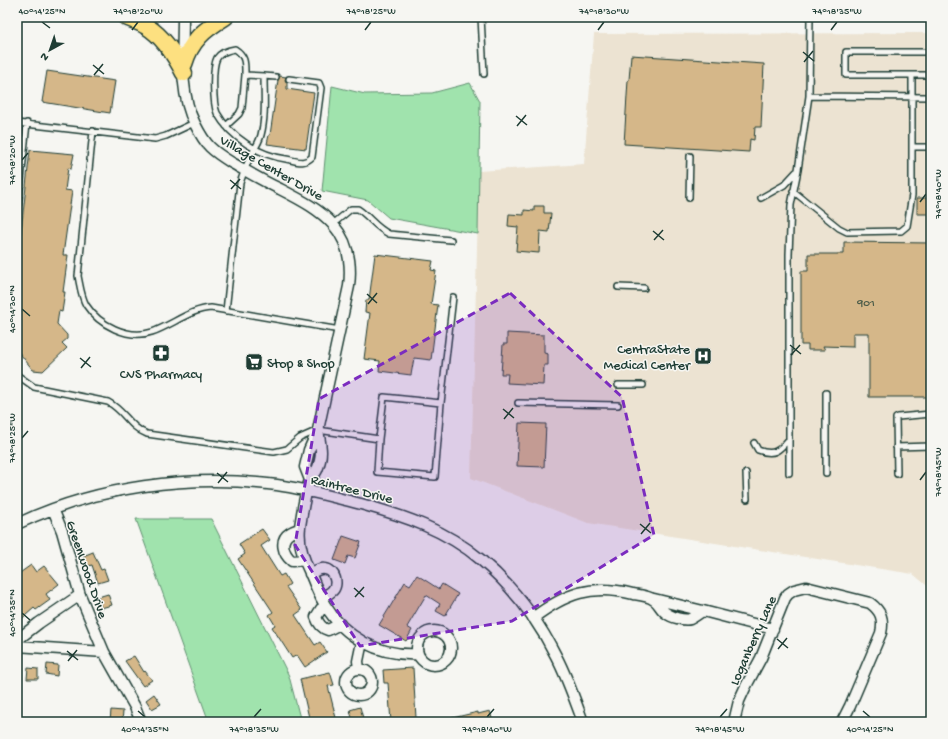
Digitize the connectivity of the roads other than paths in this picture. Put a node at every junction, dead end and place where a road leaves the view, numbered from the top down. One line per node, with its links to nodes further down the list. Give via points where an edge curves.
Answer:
1 (126, 17): 7 (main road, via 146,25 166,44)
2 (183, 17): 7 (street, Village Center Drive)
3 (225, 17): 7 (main road, via 201,34 188,51)
4 (481, 17): 8 (lane)
5 (810, 17): 15 (lane)
6 (931, 52): 10 (lane, via 846,52 846,75)
7 (184, 68): 20 (street, Village Center Drive, via 186,98)
8 (484, 74)
9 (245, 75): 12 (lane); 21 (lane, via 242,108); 21 (lane, via 244,56 240,52 235,49 228,50 217,58 214,98 217,112)
10 (912, 75): 11 (lane); 16 (lane)
11 (931, 75)
12 (264, 76): 13 (lane); 25 (lane, via 264,116 261,135)
13 (276, 77)
14 (289, 79): 25 (lane, via 319,83 321,88 312,157 302,162 282,159)
15 (809, 96): 16 (lane); 28 (lane)
16 (912, 96): 17 (lane); 23 (lane)
17 (931, 97)
18 (17, 123): 19 (lane)
19 (27, 123): 22 (lane); 32 (lane)
20 (194, 123): 22 (lane, via 155,139); 27 (street, Village Center Drive, via 209,146)
21 (226, 126): 25 (lane)
22 (93, 131): 38 (lane, via 78,276 80,291 86,305 100,321 115,330 132,334 150,333 195,311 212,308)
23 (912, 147): 24 (lane); 29 (lane, via 912,195 907,226 901,231 847,232)
24 (931, 147)
25 (255, 149): 27 (lane)
26 (690, 156): 30 (lane)
27 (244, 170): 33 (street, Village Center Drive, via 312,206); 38 (lane, via 240,183)
28 (798, 170): 29 (lane); 31 (lane, via 784,185)
29 (793, 191): 50 (lane, via 790,205 789,254)
30 (689, 198)
31 (761, 198)
32 (17, 218)
33 (333, 224): 34 (lane, via 351,209 358,208 380,230 389,234); 39 (street, Village Center Drive, via 347,250 350,268)
34 (451, 240)
35 (618, 287): 36 (lane)
36 (644, 288)
37 (453, 297): 44 (lane)
38 (226, 311): 39 (lane)
39 (340, 330): 48 (street, Village Center Drive)
40 (17, 376): 48 (lane, via 34,387 108,402 116,406 139,431 147,434 274,452 287,449 300,438)
41 (618, 385): 42 (lane)
42 (643, 385)
43 (826, 393): 55 (lane)
44 (441, 403): 49 (lane, via 384,397); 49 (lane, via 435,477 377,472)
45 (518, 403): 46 (lane)
46 (618, 405)
47 (931, 414): 53 (lane, via 896,418)
48 (318, 430): 49 (lane); 58 (street, Village Center Drive, via 321,452 317,469)
49 (379, 439)
50 (789, 439): 51 (lane, via 774,453 758,450); 54 (lane)
51 (754, 443)
52 (931, 446): 53 (lane)
53 (896, 448): 57 (lane)
54 (789, 473)
55 (826, 473)
56 (746, 474): 59 (lane)
57 (897, 474)
58 (306, 491): 60 (street, Raintree Drive, via 248,482 161,483 82,499); 62 (street, Village Center Drive); 67 (street, Raintree Drive, via 387,511 448,536 498,576)
59 (747, 498)
60 (53, 509): 61 (street, Raintree Drive); 65 (street, Greenwood Drive)
61 (17, 524)
62 (299, 528): 63 (street, Village Center Drive); 63 (street, via 285,537 284,551 286,557 292,561)
63 (304, 560): 64 (street, Village Center Drive)
64 (310, 574): 66 (street, Village Center Drive); 66 (street, via 318,569 325,569 329,570 336,580 335,587)
65 (80, 595): 70 (street); 73 (street, Greenwood Drive)
66 (323, 602): 68 (street, Village Center Drive); 68 (street, via 316,617 318,623 328,630)
67 (533, 618): 69 (street, via 556,602 572,595 605,589 654,599 667,614 674,617 689,619 703,611); 77 (street, Raintree Drive, via 557,657)
68 (340, 624): 71 (street, Village Center Drive)
69 (773, 629): 78 (street, Loganberry Lane, via 739,701); 79 (street, Loganberry Lane, via 785,598 800,588 816,589 870,603 880,612 883,624 881,633)
70 (17, 640)
71 (362, 642): 74 (street, Village Center Drive, via 389,653); 75 (street)
72 (17, 646): 73 (street)
73 (104, 652): 76 (street, Greenwood Drive)
74 (417, 654)
75 (359, 669)
76 (141, 722)
77 (583, 722)
78 (734, 722)
79 (842, 722)

